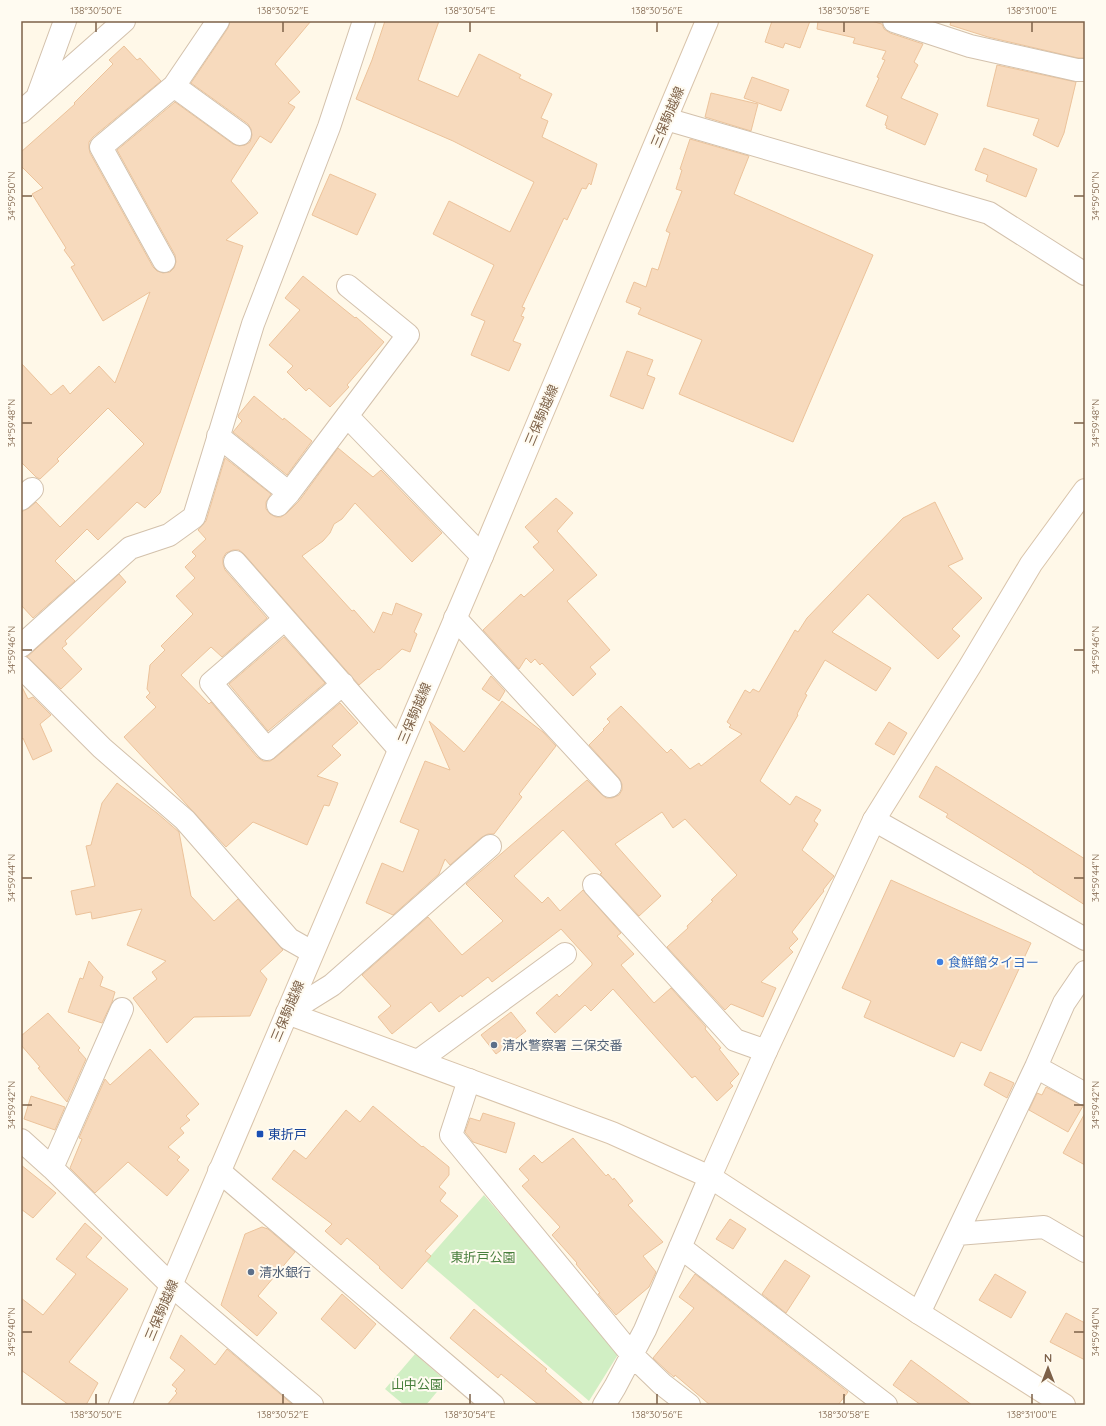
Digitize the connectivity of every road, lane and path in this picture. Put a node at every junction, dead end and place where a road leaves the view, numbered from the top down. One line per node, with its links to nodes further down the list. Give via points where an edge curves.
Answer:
1 (65, 21): 9 (street)
2 (124, 21): 9 (street)
3 (218, 21): 8 (street)
4 (364, 21): 17 (street, via 329,127 253,324)
5 (708, 21): 11 (street, 三保駒越線)
6 (894, 21): 7 (street, via 970,46)
7 (1085, 70)
8 (174, 86): 12 (street); 13 (street, via 101,147)
9 (38, 96): 10 (street)
10 (21, 112)
11 (666, 119): 14 (street, via 989,213); 19 (street, 三保駒越線)
12 (240, 134)
13 (164, 261)
14 (1085, 274)
15 (348, 286): 16 (street, via 408,335)
16 (348, 416): 17 (street, via 284,499); 19 (street)
17 (218, 436): 23 (street, via 194,518 169,535 130,548)
18 (1085, 490): 28 (street, via 1031,564)
19 (482, 556): 21 (street, 三保駒越線)
20 (235, 562): 22 (street)
21 (455, 618): 26 (street, 三保駒越線); 27 (street)
22 (286, 619): 25 (street); 25 (street, via 211,683 267,749)
23 (21, 646)
24 (21, 667): 32 (street, via 102,748 185,820 289,939)
25 (343, 684): 26 (street)
26 (399, 749): 32 (street, 三保駒越線)
27 (610, 786)
28 (874, 820): 31 (street); 37 (street)
29 (490, 846): 36 (street, via 332,985)
30 (594, 885): 37 (street, via 735,1040)
31 (1085, 938)
32 (312, 952): 36 (street, 三保駒越線)
33 (565, 954): 38 (street)
34 (1085, 972): 39 (street, via 1064,1003)
35 (122, 1009): 43 (street)
36 (286, 1013): 38 (street); 44 (street, 三保駒越線)
37 (766, 1051): 45 (street)
38 (418, 1061): 40 (street)
39 (1036, 1067): 41 (street); 46 (street)
40 (469, 1080): 45 (street, via 612,1133); 51 (street, via 451,1134)
41 (1085, 1094)
42 (21, 1140): 43 (street)
43 (52, 1168): 49 (street)
44 (219, 1171): 49 (street, 三保駒越線); 54 (street)
45 (710, 1177): 47 (street); 50 (street)
46 (957, 1234): 48 (street, via 1044,1227); 50 (street)
47 (680, 1247): 51 (street); 57 (street)
48 (1085, 1251)
49 (171, 1285): 52 (street, 三保駒越線); 53 (street)
50 (919, 1313): 58 (street)
51 (632, 1355): 55 (street); 56 (street, via 662,1384)
52 (120, 1405)
53 (312, 1405)
54 (493, 1405)
55 (604, 1405)
56 (689, 1405)
57 (886, 1405)
58 (1064, 1405)

